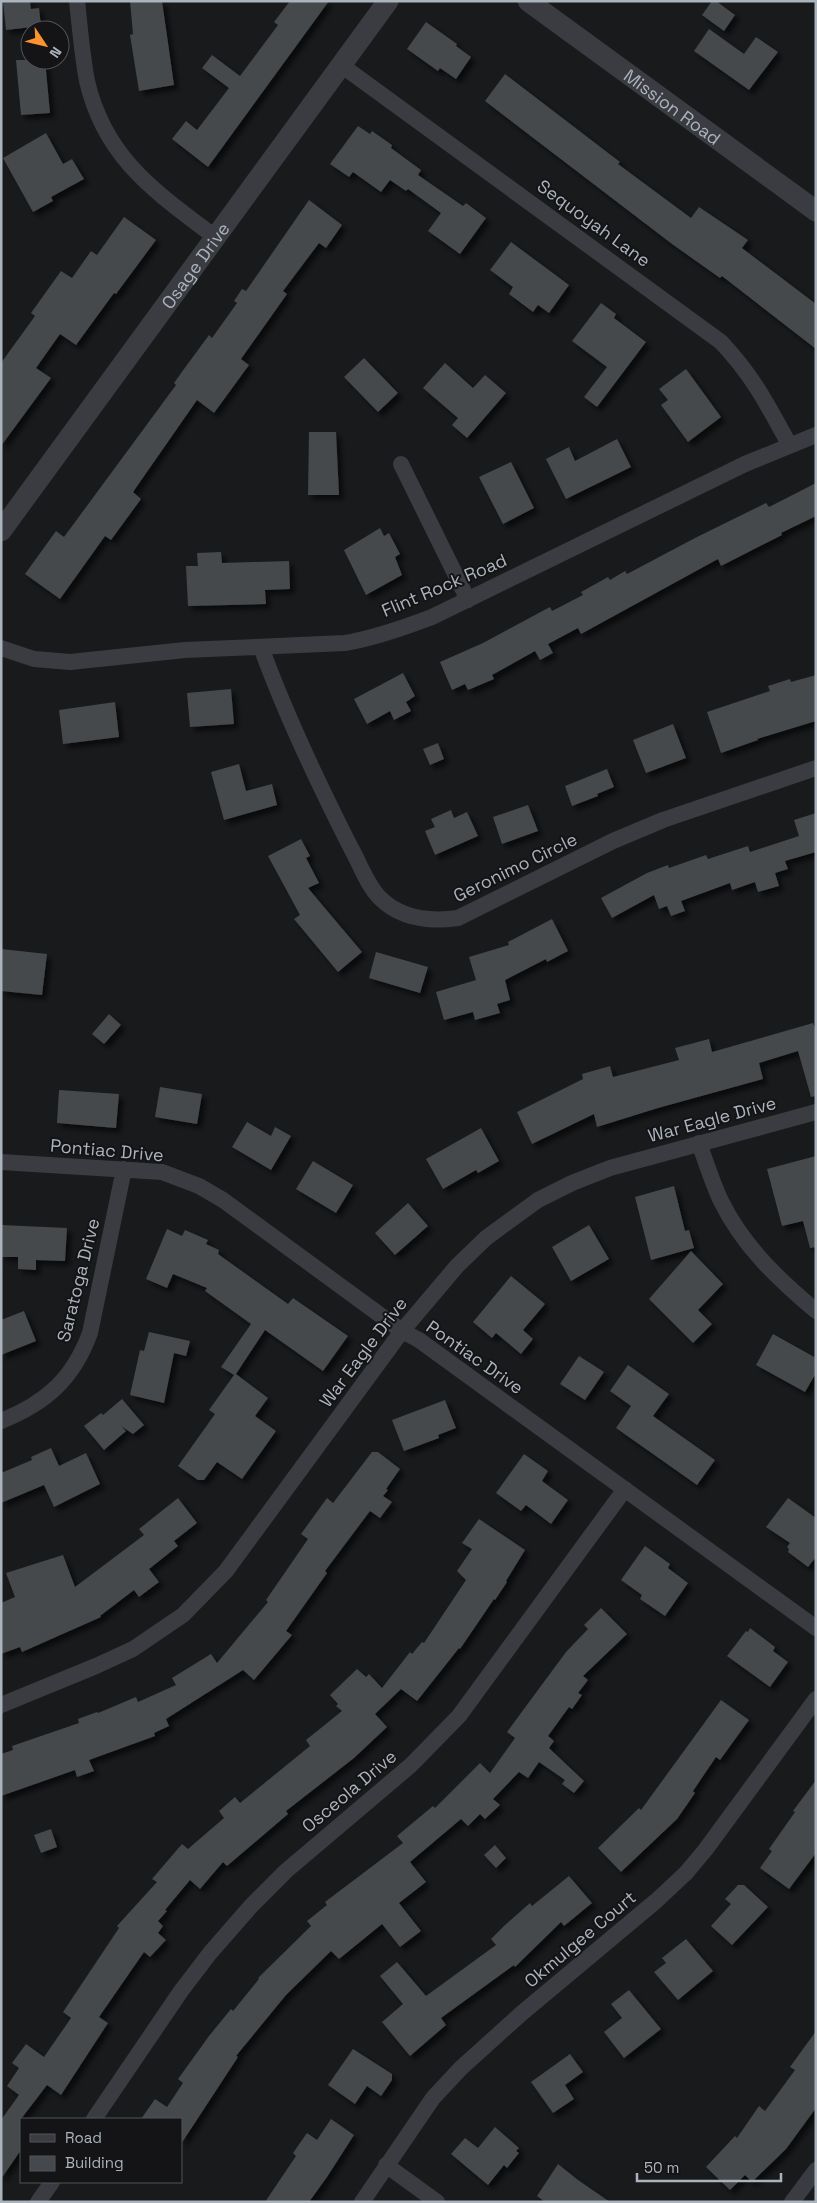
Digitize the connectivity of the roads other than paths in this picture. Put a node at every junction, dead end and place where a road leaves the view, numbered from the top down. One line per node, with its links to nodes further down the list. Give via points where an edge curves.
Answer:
1 (77, 1): 6 (street, via 87,81 100,119 114,145 138,176)
2 (388, 1): 4 (street, Osage Drive)
3 (528, 1): 5 (street, Mission Road)
4 (341, 65): 6 (street, Osage Drive); 8 (street, Sequoyah Lane, via 721,342 757,385)
5 (816, 211)
6 (215, 237): 10 (street, Osage Drive)
7 (816, 435): 8 (street, Flint Rock Road)
8 (789, 444): 11 (street, Flint Rock Road)
9 (401, 464): 11 (street)
10 (1, 531)
11 (468, 600): 12 (street, Flint Rock Road, via 364,640)
12 (262, 647): 13 (street, Flint Rock Road, via 185,650 70,662 34,658); 14 (street, Geronimo Circle, via 278,694 373,891 395,909 423,920 458,918 655,823)
13 (1, 648)
14 (816, 768)
15 (816, 1112): 16 (street, War Eagle Drive)
16 (699, 1143): 19 (street, via 716,1190 740,1234 762,1262); 20 (street, War Eagle Drive, via 610,1168 538,1200 486,1238)
17 (1, 1162): 18 (street, Pontiac Drive)
18 (124, 1169): 20 (street, Pontiac Drive, via 162,1172 199,1186 223,1200); 21 (street, Saratoga Drive, via 85,1346 74,1368 47,1397)
19 (816, 1311)
20 (402, 1331): 22 (street, Pontiac Drive); 25 (street, War Eagle Drive, via 226,1570 183,1615 133,1649)
21 (1, 1421)
22 (625, 1489): 23 (street, Pontiac Drive); 26 (street, Osceola Drive, via 459,1716 411,1765 286,1871 251,1906 187,1984)
23 (816, 1628)
24 (816, 1699): 27 (street, Okmulgee Court, via 686,1873 461,2068 433,2098)
25 (1, 1704)
26 (95, 2118)
27 (386, 2165): 31 (street, Okmulgee Court); 32 (street)
28 (816, 2170): 33 (street)
29 (51, 2183): 30 (street)
30 (38, 2202)
31 (362, 2202)
32 (437, 2202)
33 (792, 2202)

